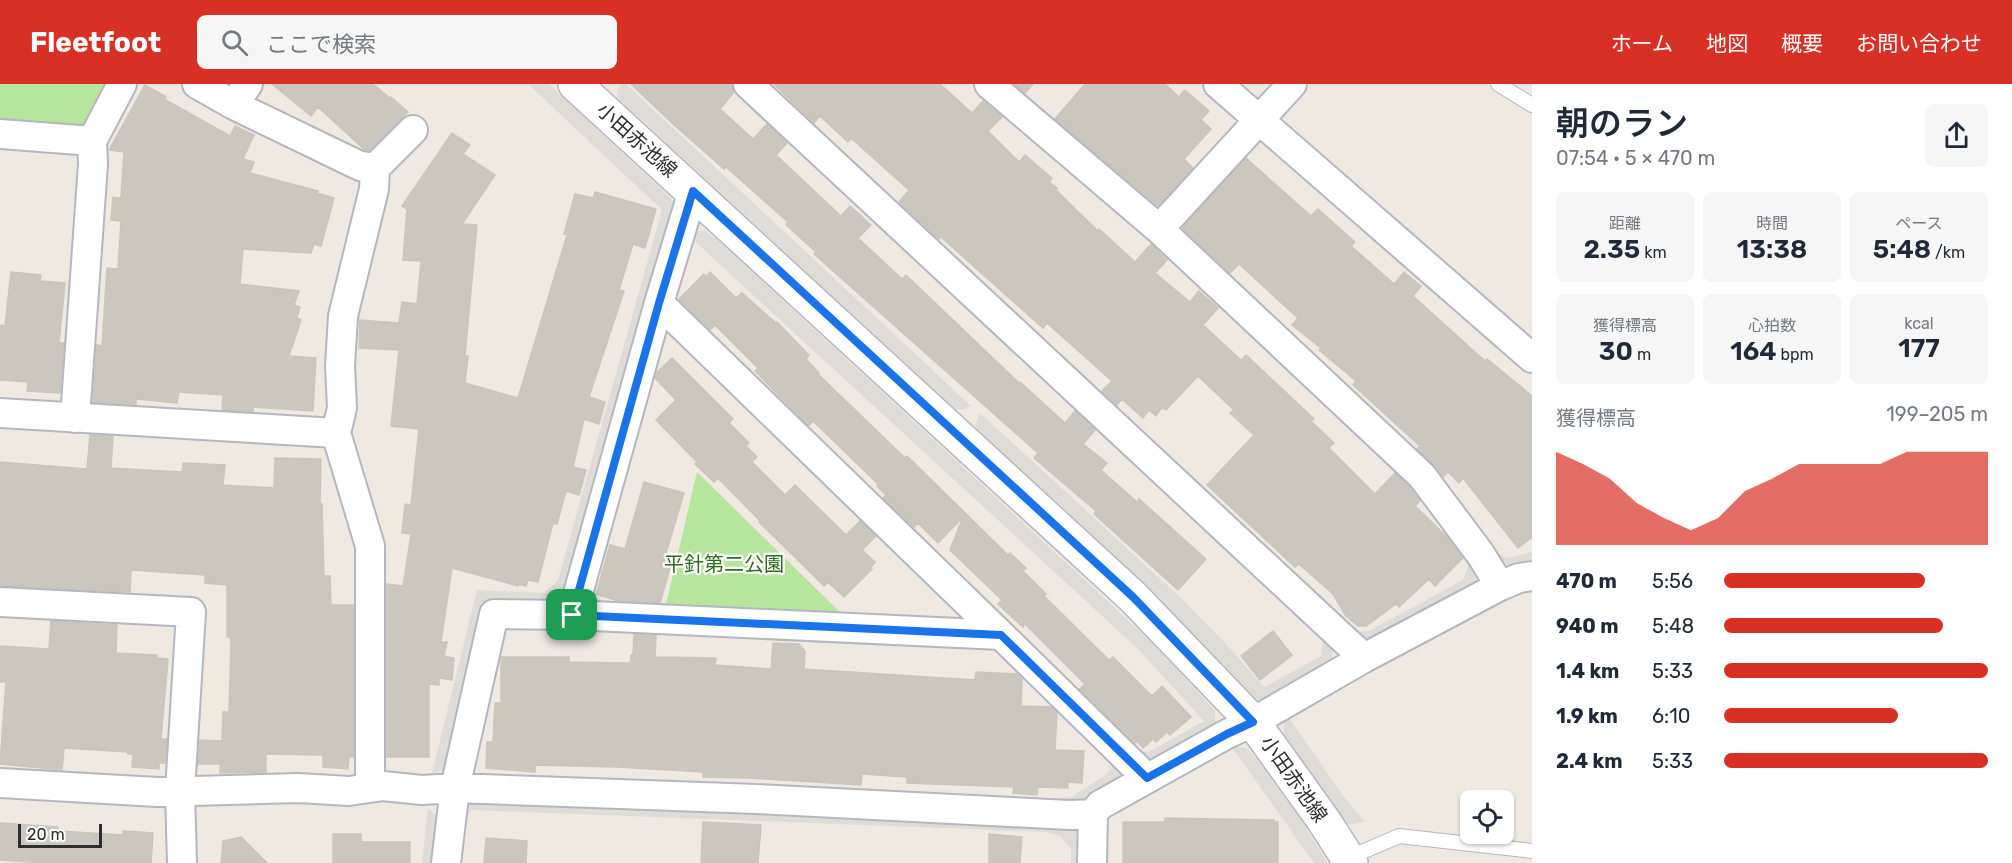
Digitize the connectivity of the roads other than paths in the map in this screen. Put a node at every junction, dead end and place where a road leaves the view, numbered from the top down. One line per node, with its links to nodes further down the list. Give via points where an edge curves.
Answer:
1 (122, 84): 14 (street)
2 (197, 84): 9 (street)
3 (748, 84): 28 (street)
4 (989, 84): 17 (street)
5 (1218, 84): 11 (street)
6 (1292, 84): 11 (street)
7 (1498, 84): 10 (lane)
8 (590, 89): 16 (street, 小田赤池線)
9 (241, 94): 15 (street, via 360,166)
10 (1532, 105)
11 (1259, 119): 17 (street); 19 (street)
12 (413, 130): 15 (street)
13 (0, 134): 14 (street)
14 (92, 141): 21 (street)
15 (375, 168): 22 (street, via 374,189 343,316 342,408)
16 (693, 191): 18 (street); 29 (street, 小田赤池線, via 1133,597)
17 (1159, 229): 24 (street, via 1422,476)
18 (659, 303): 26 (street); 27 (street)
19 (1532, 358)
20 (0, 413): 21 (street)
21 (75, 417): 22 (street)
22 (336, 433): 32 (street, via 370,546)
23 (1532, 576): 24 (street)
24 (1500, 586): 28 (street)
25 (0, 602): 34 (street, via 192,612)
26 (572, 615): 27 (street); 33 (street, via 494,614)
27 (1001, 635): 30 (street)
28 (1364, 658): 29 (street)
29 (1253, 722): 30 (street); 38 (street, 小田赤池線)
30 (1147, 778): 35 (street, via 1100,805)
31 (0, 783): 34 (street)
32 (370, 787): 33 (street); 34 (street)
33 (454, 788): 35 (street); 40 (street)
34 (180, 791): 39 (street)
35 (1093, 814): 41 (street)
36 (1509, 848): 37 (lane); 38 (lane, via 1399,836); 42 (lane)
37 (1532, 851)
38 (1349, 861)
39 (182, 863)
40 (446, 863)
41 (1092, 863)
42 (1507, 863)

